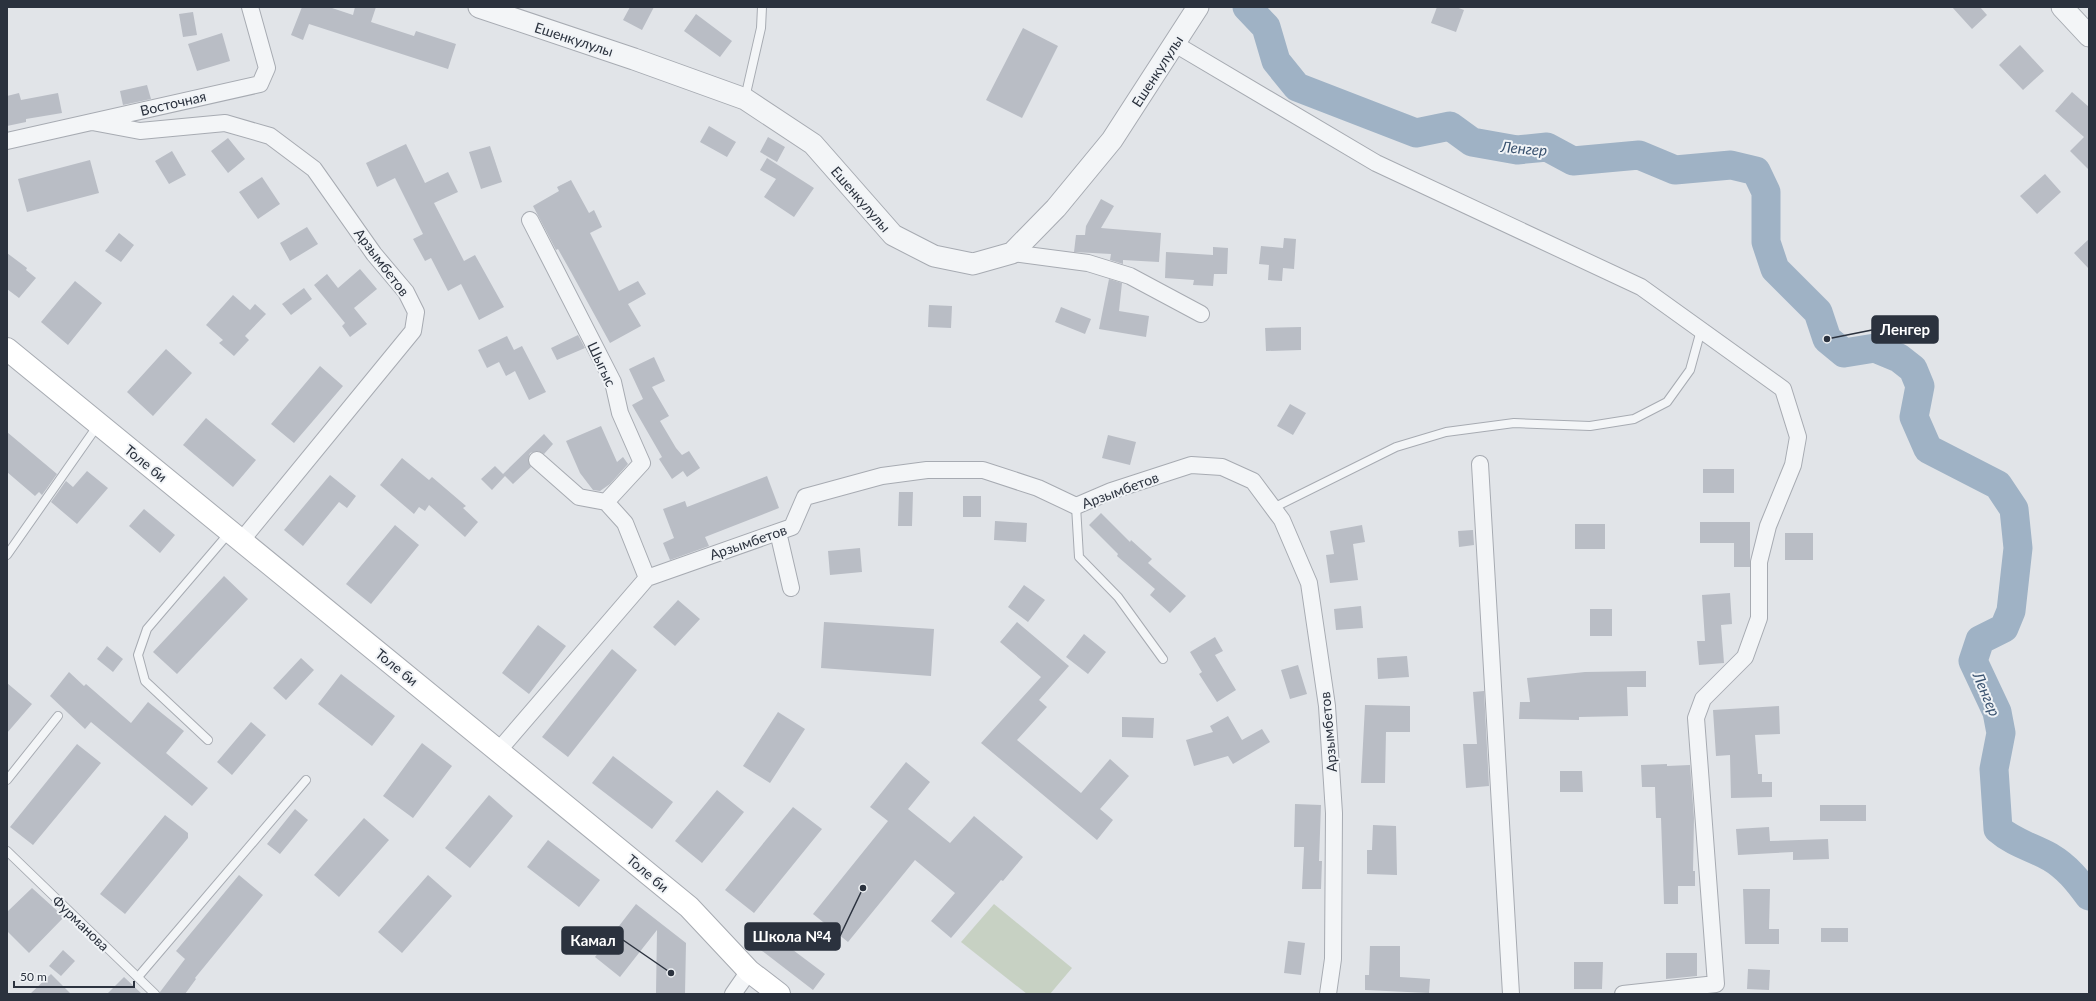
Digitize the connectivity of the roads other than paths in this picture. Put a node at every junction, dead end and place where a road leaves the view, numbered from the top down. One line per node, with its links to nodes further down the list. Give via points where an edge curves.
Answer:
1 (250, 7): 9 (street, Восточная, via 267,68 260,84)
2 (479, 7): 8 (street, Ешенкулулы)
3 (762, 7): 8 (lane, via 761,28)
4 (1198, 7): 7 (street, Ешенкулулы)
5 (2062, 7): 6 (street)
6 (2089, 36)
7 (1175, 44): 12 (street, Ешенкулулы, via 1112,140 1056,208); 14 (street, via 1376,164 1641,287)
8 (745, 99): 12 (street, Ешенкулулы, via 813,144 893,235 934,256 973,264)
9 (92, 122): 10 (street, Восточная); 23 (street, Арзымбетов, via 140,131 225,123 270,136 314,169 374,254 406,292 416,312 413,330)
10 (7, 141)
11 (530, 220): 19 (street, Шыгыс, via 613,382 620,413 642,463)
12 (1012, 253): 13 (street, via 1088,263 1130,276)
13 (1201, 314)
14 (1701, 330): 21 (lane, via 1690,370 1671,397 1667,402 1634,419 1590,426 1514,424 1446,432 1396,447); 41 (street, via 1783,389 1798,437 1793,465 1768,526 1759,562 1759,618 1745,657 1703,699 1696,718 1716,984)
15 (7, 349): 16 (main road, Толе би)
16 (98, 424): 23 (main road, Толе би); 24 (lane)
17 (537, 460): 19 (street, via 579,497)
18 (1480, 464): 40 (street)
19 (606, 502): 25 (street, via 625,523)
20 (1076, 506): 21 (street, Арзымбетов, via 1111,491 1191,465 1222,467 1253,481); 22 (street, Арзымбетов, via 1038,488 983,470 927,470 882,476 805,497 792,527); 27 (lane, via 1078,557 1118,597)
21 (1273, 508): 39 (street, Арзымбетов, via 1282,520 1309,583 1327,706 1334,813 1333,959)
22 (778, 532): 25 (street, Арзымбетов); 26 (street)
23 (236, 536): 29 (lane, via 147,629 138,655 145,681); 30 (main road, Толе би)
24 (7, 556)
25 (647, 578): 30 (street, Арзымбетов)
26 (791, 588)
27 (1162, 659)
28 (58, 716): 31 (lane)
29 (208, 740)
30 (499, 750): 34 (main road, Толе би, via 689,907)
31 (7, 780)
32 (306, 780): 35 (lane)
33 (7, 851): 35 (lane, Фурманова)
34 (749, 971): 37 (street); 38 (main road, Толе би)
35 (138, 977): 36 (lane, Фурманова)
36 (155, 994)
37 (732, 994)
38 (779, 994)
39 (1328, 994)
40 (1511, 994)
41 (1623, 994)

